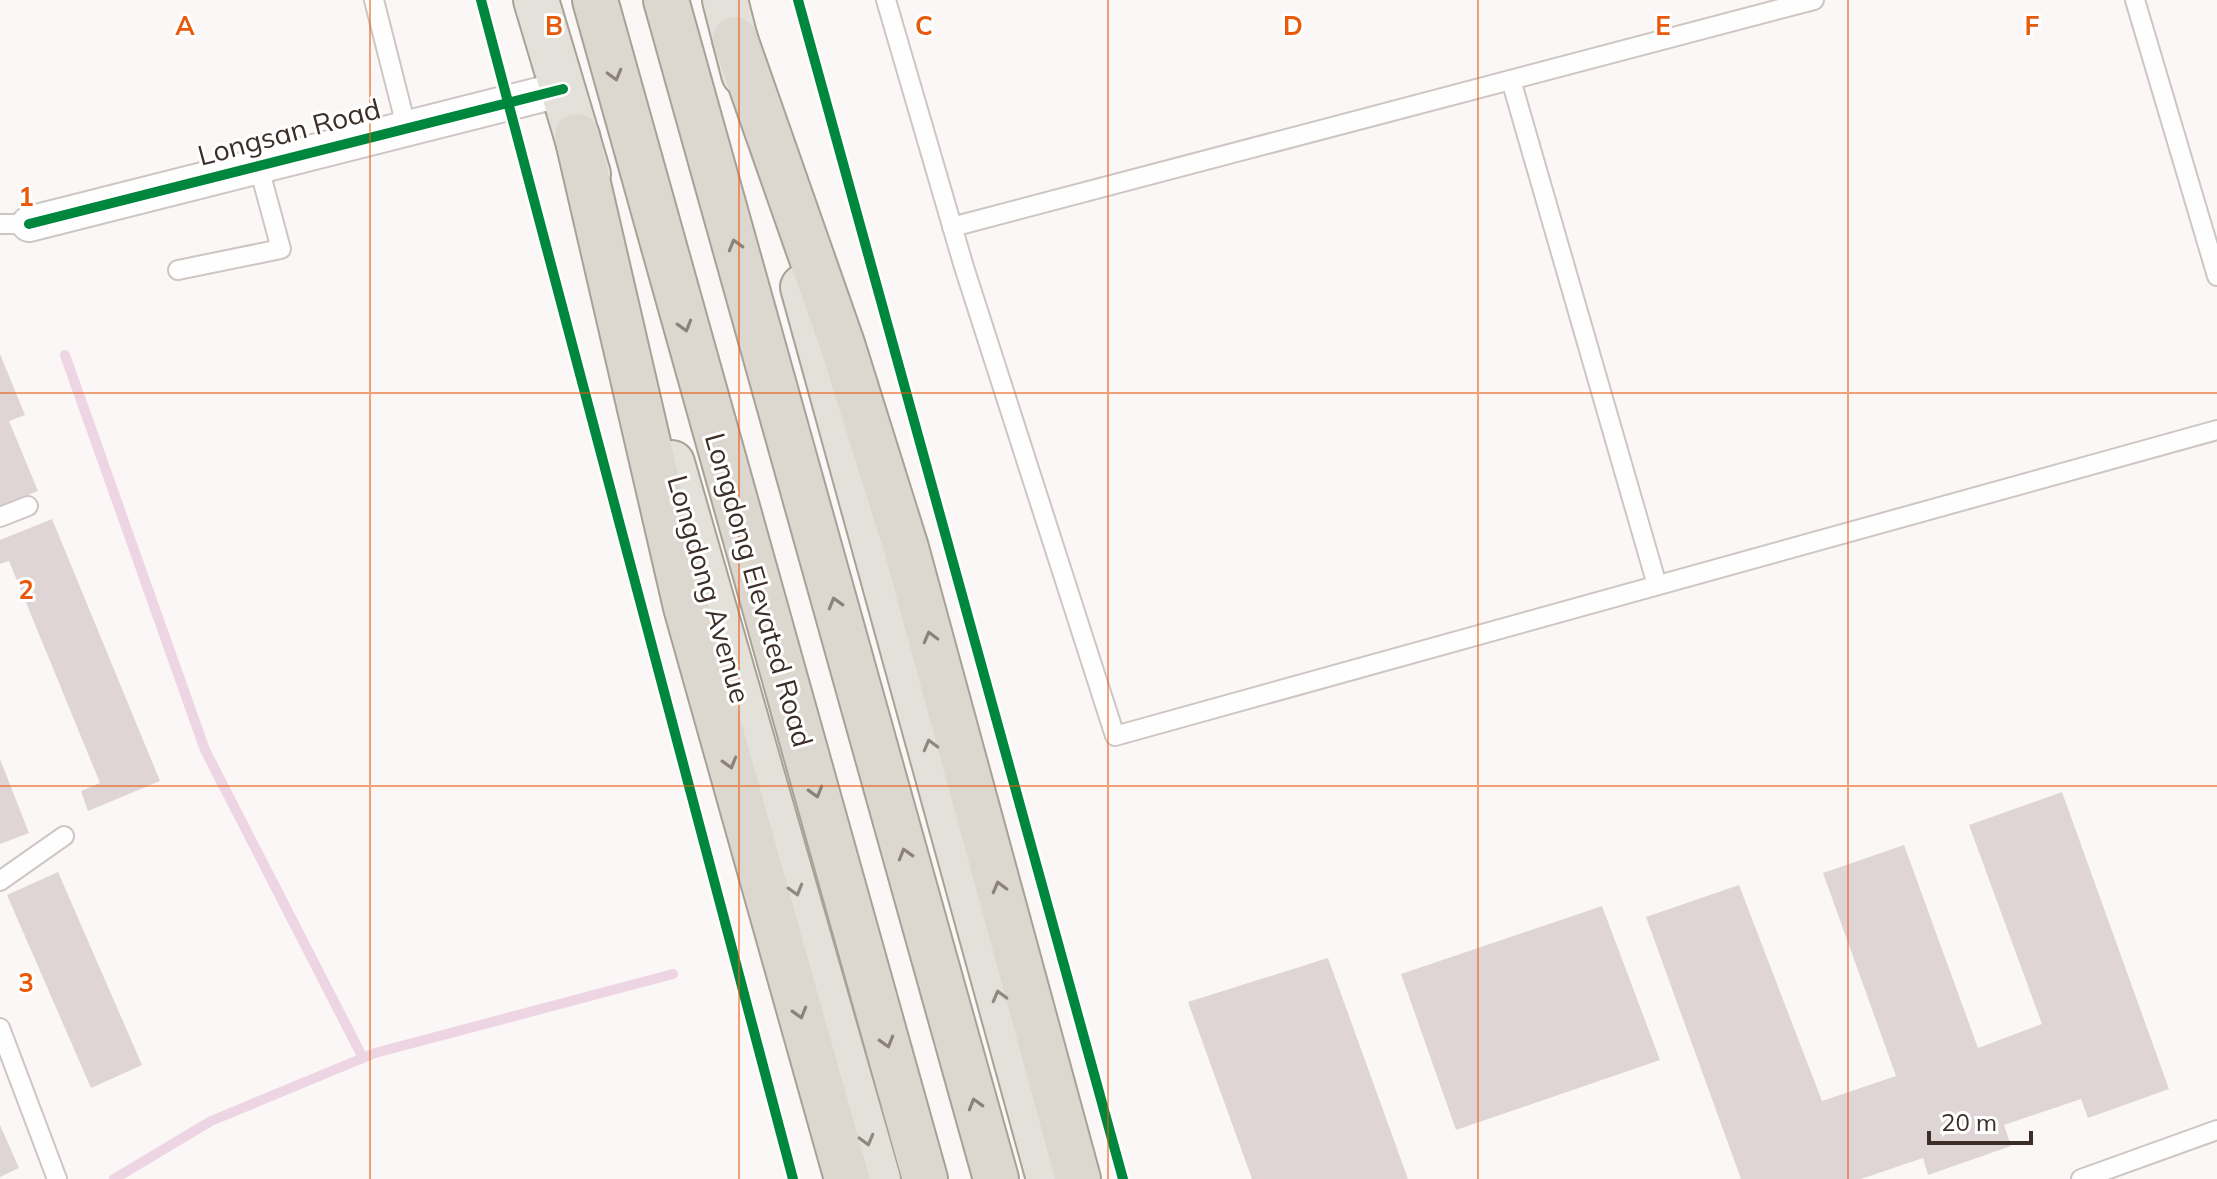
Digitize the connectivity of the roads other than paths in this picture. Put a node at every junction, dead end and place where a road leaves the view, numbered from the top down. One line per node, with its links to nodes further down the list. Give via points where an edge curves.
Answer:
1 (374, 0): 11 (lane)
2 (536, 0): 10 (main road, Longdong Avenue)
3 (595, 0): 29 (highway, Longdong Elevated Road, one-way to 29)
4 (666, 0): 30 (highway, one-way to 4)
5 (886, 0): 15 (lane)
6 (1814, 0): 9 (lane)
7 (2135, 0): 17 (lane)
8 (730, 20): 31 (main road, one-way to 8); 32 (highway, one-way to 8, via 906,548)
9 (1511, 80): 15 (lane); 21 (lane)
10 (563, 89): 11 (street, Longsan Road); 12 (main road, Longdong Avenue)
11 (406, 126): 13 (street, Longsan Road)
12 (577, 136): 27 (highway, one-way to 27, via 686,607); 28 (main road, Longdong Avenue, one-way to 28)
13 (258, 164): 14 (street, Longsan Road); 16 (lane, via 281,249)
14 (14, 224)
15 (952, 227): 21 (lane, via 1115,736)
16 (178, 270)
17 (2217, 276)
18 (2217, 430): 21 (lane)
19 (28, 506): 20 (lane)
20 (0, 517)
21 (1657, 585)
22 (64, 836): 23 (lane)
23 (0, 881)
24 (0, 1028): 26 (lane)
25 (2217, 1130): 33 (lane)
26 (54, 1170)
27 (847, 1179)
28 (878, 1179)
29 (925, 1179)
30 (996, 1179)
31 (1049, 1179)
32 (1078, 1179)
33 (2081, 1179)

